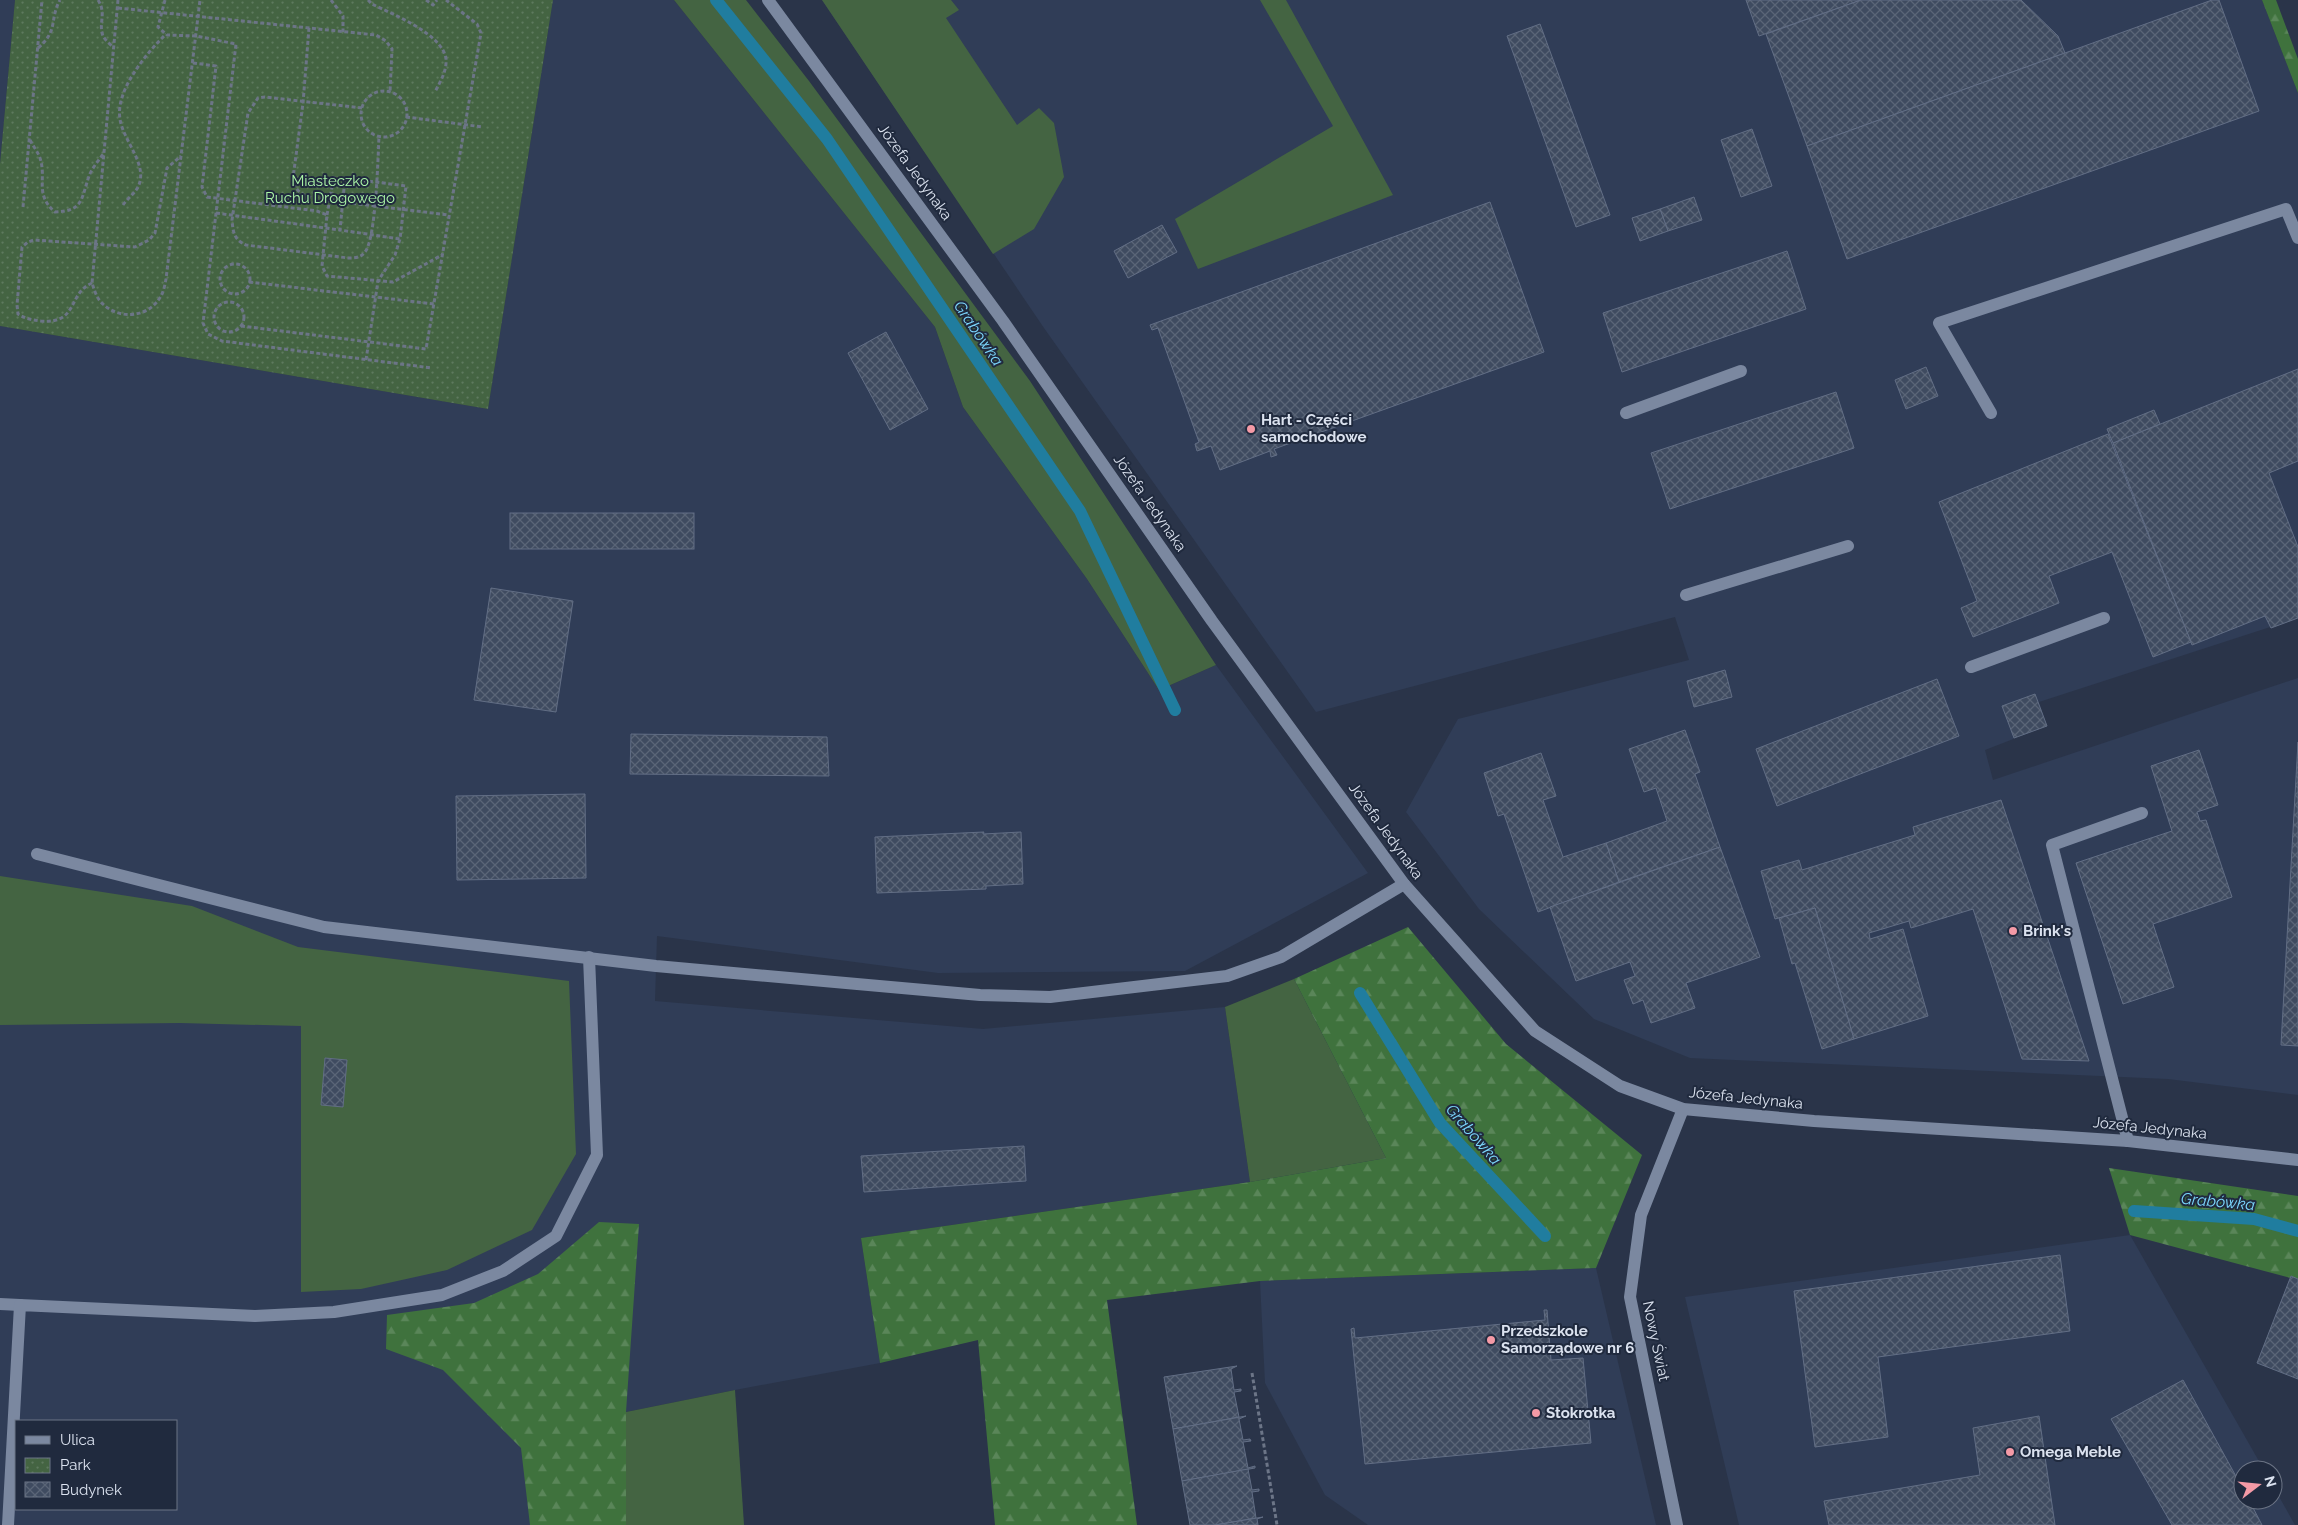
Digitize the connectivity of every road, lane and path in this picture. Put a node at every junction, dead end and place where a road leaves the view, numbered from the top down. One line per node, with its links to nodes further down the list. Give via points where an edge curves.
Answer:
1 (42, 0): 20 (path)
2 (60, 0): 20 (path, via 48,39)
3 (98, 0): 21 (path, via 103,12 103,37)
4 (118, 0): 13 (path)
5 (164, 0): 14 (path)
6 (200, 0): 15 (path)
7 (331, 0): 17 (path, via 343,16)
8 (368, 0): 24 (path, via 427,34 442,47 446,59 444,72)
9 (426, 0): 10 (path, via 433,4)
10 (437, 0)
11 (446, 0): 28 (path, via 477,24 481,33)
12 (768, 0): 76 (street, Józefa Jedynaka, via 1003,321 1212,621)
13 (118, 8): 14 (path); 21 (path)
14 (161, 12): 15 (path); 18 (path, via 158,28)
15 (198, 16): 16 (path); 19 (path)
16 (309, 28): 17 (path); 25 (path)
17 (343, 32): 23 (path, via 376,35 386,41 392,49)
18 (166, 34): 19 (path); 40 (path, via 134,73 123,96 119,118 141,172 138,187)
19 (196, 36): 22 (path); 36 (path, via 236,44)
20 (38, 48): 31 (path)
21 (114, 48): 32 (path)
22 (193, 63): 33 (path); 36 (path, via 216,66 202,187 207,197)
23 (390, 92): 26 (path, via 376,93 364,101); 27 (path, via 404,104)
24 (435, 92)
25 (303, 103): 26 (path); 37 (path, via 265,97 258,98 251,105); 38 (path, via 294,186 306,197)
26 (362, 108): 30 (path, via 362,122 366,129)
27 (406, 117): 28 (path); 30 (path, via 400,130 387,137)
28 (465, 124): 29 (path); 47 (path)
29 (483, 127)
30 (379, 136): 35 (path)
31 (30, 140): 32 (path, via 40,159 46,204 55,212 70,211 82,202 90,175); 42 (path)
32 (105, 152): 53 (path)
33 (182, 156): 53 (path, via 166,168 155,233 149,240 135,247); 58 (path, via 162,295 152,307 136,315 120,316 98,300)
34 (334, 176): 38 (path)
35 (378, 181): 39 (path, via 346,178); 41 (path); 43 (path, via 406,186)
36 (219, 199): 37 (path); 44 (path)
37 (235, 200): 45 (path); 46 (path, via 317,210)
38 (330, 201): 39 (path); 46 (path)
39 (344, 202): 41 (path); 49 (path)
40 (123, 205)
41 (375, 206): 43 (path); 50 (path)
42 (23, 207)
43 (403, 209): 47 (path); 52 (path)
44 (216, 213): 45 (path); 65 (path, via 203,315 208,334 222,342)
45 (232, 215): 48 (path); 54 (path, via 233,233 238,242)
46 (327, 215): 48 (path)
47 (450, 215): 55 (path)
48 (326, 228): 49 (path); 54 (path)
49 (340, 230): 50 (path)
50 (371, 234): 52 (path); 54 (path, via 368,248 358,257)
51 (2298, 238): 69 (street, via 2286,209 1939,323)
52 (400, 239): 56 (path)
53 (95, 245): 58 (path); 58 (path, via 34,240 22,247 16,305 18,314 28,320 54,322 64,317 83,287)
54 (323, 254): 56 (path, via 322,266 327,276)
55 (442, 255): 56 (path, via 393,282); 62 (path)
56 (378, 280): 60 (path)
57 (249, 282): 59 (path, via 240,293); 59 (path, via 245,268 236,264 226,266 220,274 220,284); 60 (path)
58 (92, 283)
59 (231, 294): 61 (path)
60 (376, 297): 62 (path); 64 (path)
61 (230, 302): 63 (path, via 243,311); 63 (path, via 221,304 214,311 216,326 229,332)
62 (434, 304): 64 (path, via 426,350)
63 (241, 326): 64 (path)
64 (369, 342): 65 (path)
65 (366, 360): 66 (path)
66 (432, 368)
67 (1741, 371): 68 (street)
68 (1626, 413)
69 (1991, 413)
70 (1848, 546): 71 (street)
71 (1686, 595)
72 (2104, 618): 73 (street)
73 (1971, 667)
74 (2142, 813): 79 (street, via 2052,844)
75 (37, 854): 77 (street, via 324,928)
76 (1404, 884): 77 (street, via 1280,957 1227,976 1050,997 980,995); 78 (street, Józefa Jedynaka, via 1535,1031 1620,1086)
77 (589, 957): 82 (street, via 597,1155 556,1236 503,1271 442,1295 334,1312 255,1316)
78 (1683, 1109): 79 (street, Józefa Jedynaka, via 1814,1121); 86 (street, Nowy Świat, via 1641,1215 1630,1297)
79 (2128, 1141): 80 (street, Józefa Jedynaka)
80 (2298, 1160)
81 (0, 1304): 82 (street)
82 (20, 1305): 84 (street)
83 (1252, 1373): 85 (path)
84 (8, 1525)
85 (1277, 1525)
86 (1677, 1525)

